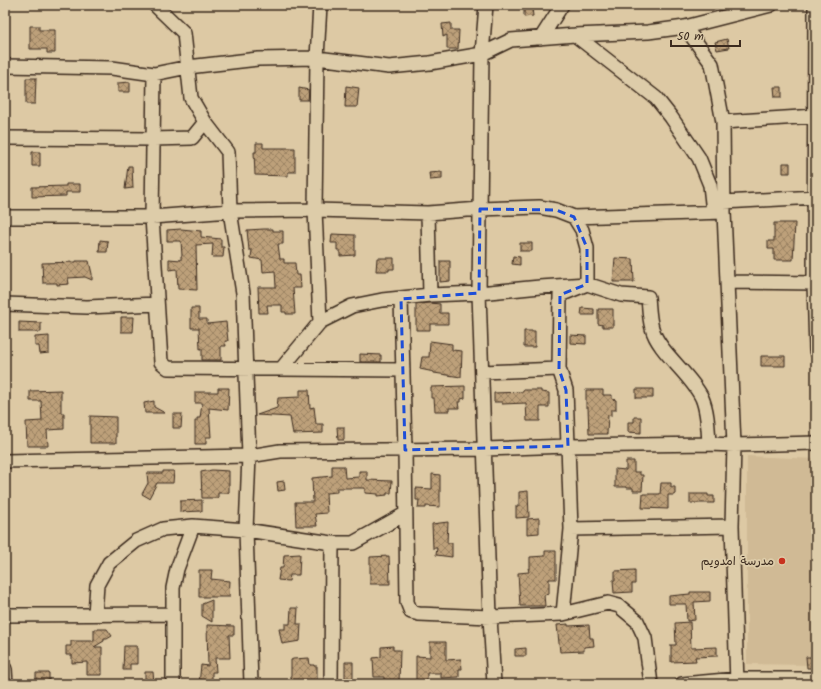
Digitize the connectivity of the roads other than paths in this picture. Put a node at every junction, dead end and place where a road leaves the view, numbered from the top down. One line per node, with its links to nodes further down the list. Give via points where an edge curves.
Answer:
1 (155, 5): 13 (street, via 184,33)
2 (320, 5): 11 (street)
3 (486, 5): 10 (street)
4 (562, 5): 9 (street)
5 (771, 5): 7 (street)
6 (815, 5): 15 (street)
7 (685, 27): 8 (street, via 648,32); 17 (street, via 712,64)
8 (575, 35): 9 (street); 22 (street, via 656,98 699,158)
9 (541, 38): 10 (street, via 511,40)
10 (482, 54): 11 (street, via 389,67); 21 (street)
11 (317, 58): 13 (street, via 258,59); 23 (street)
12 (5, 66): 14 (street, via 112,68)
13 (188, 67): 14 (street); 16 (street, via 191,98)
14 (154, 74): 19 (street)
15 (815, 116): 17 (street); 20 (street)
16 (205, 122): 19 (street, via 192,138); 24 (street, via 228,152)
17 (723, 122): 22 (street)
18 (5, 138): 19 (street)
19 (153, 139): 26 (street)
20 (815, 197): 22 (street); 30 (street)
21 (480, 209): 25 (street); 28 (street, via 539,207); 32 (street)
22 (720, 209): 28 (street); 29 (street)
23 (315, 210): 24 (street); 25 (street); 37 (street)
24 (230, 211): 26 (street); 39 (street, via 243,293)
25 (428, 213): 33 (street)
26 (152, 216): 27 (street); 36 (street)
27 (5, 217)
28 (574, 217): 31 (street, via 582,230 587,248)
29 (727, 282): 30 (street); 46 (street)
30 (814, 283): 38 (street)
31 (587, 284): 32 (street); 41 (street, via 560,296); 45 (street, via 621,295 648,297 652,329 661,345 694,384 702,398 706,410)
32 (479, 293): 33 (street); 43 (street)
33 (430, 295): 34 (street)
34 (401, 299): 37 (street, via 352,306); 42 (street)
35 (5, 304): 36 (street)
36 (157, 304): 39 (street, via 161,362 164,366)
37 (320, 322): 40 (street)
38 (816, 352)
39 (246, 368): 40 (street); 50 (street)
40 (282, 368): 42 (street)
41 (559, 369): 43 (street); 47 (street, via 566,390)
42 (402, 370): 49 (street)
43 (482, 372): 48 (street)
44 (816, 443): 46 (street)
45 (709, 444): 46 (street); 47 (street)
46 (734, 445): 54 (street)
47 (568, 446): 48 (street); 55 (street)
48 (485, 449): 49 (street); 62 (street)
49 (405, 450): 50 (street, via 280,451); 52 (street)
50 (249, 456): 51 (street); 56 (street)
51 (5, 461)
52 (406, 514): 57 (street, via 353,543); 62 (street, via 407,602 411,612)
53 (193, 526): 56 (street); 58 (street, via 163,529 136,542 109,563 96,585); 59 (street, via 173,588)
54 (732, 526): 55 (street); 65 (street)
55 (570, 529): 60 (street)
56 (246, 530): 57 (street); 68 (street)
57 (332, 543): 69 (street)
58 (95, 614): 59 (street); 61 (street)
59 (173, 614): 67 (street)
60 (563, 614): 62 (street); 71 (street, via 608,603 619,606 628,613 637,621 645,638)
61 (5, 615)
62 (490, 617): 70 (street)
63 (5, 669): 66 (street)
64 (816, 679): 65 (street)
65 (737, 682): 72 (street)
66 (6, 684)
67 (173, 684)
68 (251, 684)
69 (331, 684)
70 (494, 684)
71 (651, 684)
72 (682, 684)

